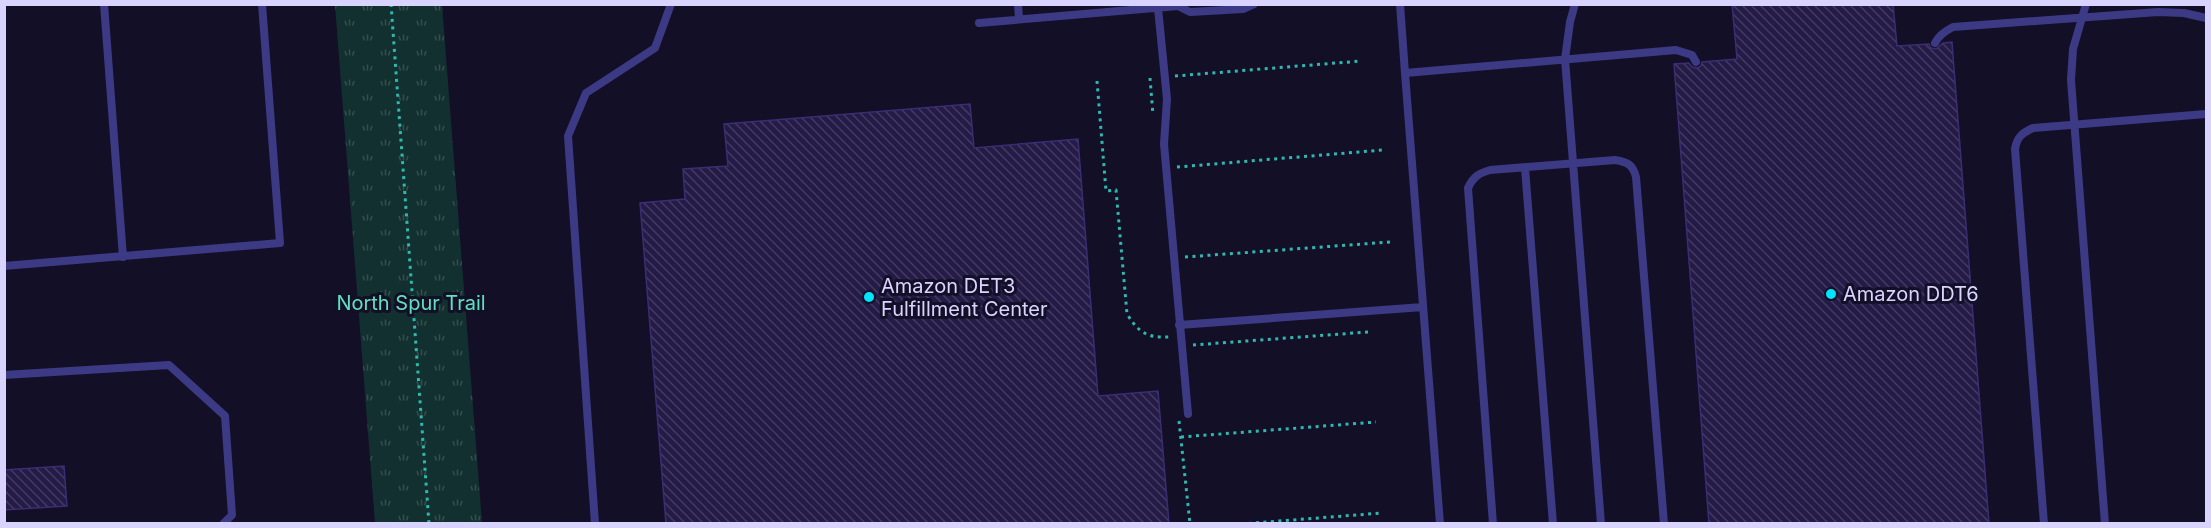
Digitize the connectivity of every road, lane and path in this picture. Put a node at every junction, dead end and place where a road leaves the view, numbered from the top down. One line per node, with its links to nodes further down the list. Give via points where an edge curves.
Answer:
1 (104, 4): 30 (lane)
2 (262, 4): 30 (lane, via 280,243)
3 (391, 4): 44 (path)
4 (671, 4): 45 (lane, via 655,48 585,93 568,136)
5 (1018, 4): 14 (lane)
6 (1254, 4): 10 (lane, via 1243,9 1190,12)
7 (1400, 4): 20 (lane)
8 (1575, 4): 17 (lane)
9 (2086, 4): 12 (lane)
10 (1180, 5): 11 (lane)
11 (1158, 8): 14 (lane); 27 (lane, via 1167,99)
12 (2082, 18): 13 (lane, via 2158,12); 16 (lane, via 1953,27); 24 (lane, via 2071,65)
13 (2206, 18)
14 (1019, 19): 15 (lane)
15 (979, 23)
16 (1935, 43)
17 (1565, 59): 19 (lane, via 1676,50 1692,55); 20 (lane); 26 (lane)
18 (1361, 61): 21 (path)
19 (1696, 62)
20 (1405, 73): 33 (lane)
21 (1173, 76)
22 (1097, 81): 36 (path, via 1106,190 1116,190 1127,314 1137,329 1146,334)
23 (2206, 114): 24 (lane)
24 (2074, 125): 52 (lane, via 2024,132 2015,149); 53 (lane)
25 (1383, 150): 27 (path)
26 (1572, 164): 28 (lane); 50 (lane); 51 (lane, via 1615,160 1634,167)
27 (1166, 168): 31 (lane)
28 (1525, 168): 48 (lane, via 1480,173 1472,180 1467,194); 49 (lane)
29 (1390, 242): 31 (path)
30 (123, 256): 32 (lane)
31 (1174, 258): 34 (lane)
32 (4, 266)
33 (1423, 307): 34 (lane); 47 (lane)
34 (1179, 325): 37 (lane)
35 (1368, 332): 37 (path)
36 (1170, 337)
37 (1181, 346): 39 (lane)
38 (4, 375): 43 (lane, via 169,365 225,416 232,515)
39 (1188, 414)
40 (1376, 422): 41 (path)
41 (1180, 437)
42 (1382, 513): 46 (path)
43 (223, 524)
44 (429, 524)
45 (595, 524)
46 (1241, 524)
47 (1440, 524)
48 (1493, 524)
49 (1553, 524)
50 (1600, 524)
51 (1664, 524)
52 (2044, 524)
53 (2106, 524)

